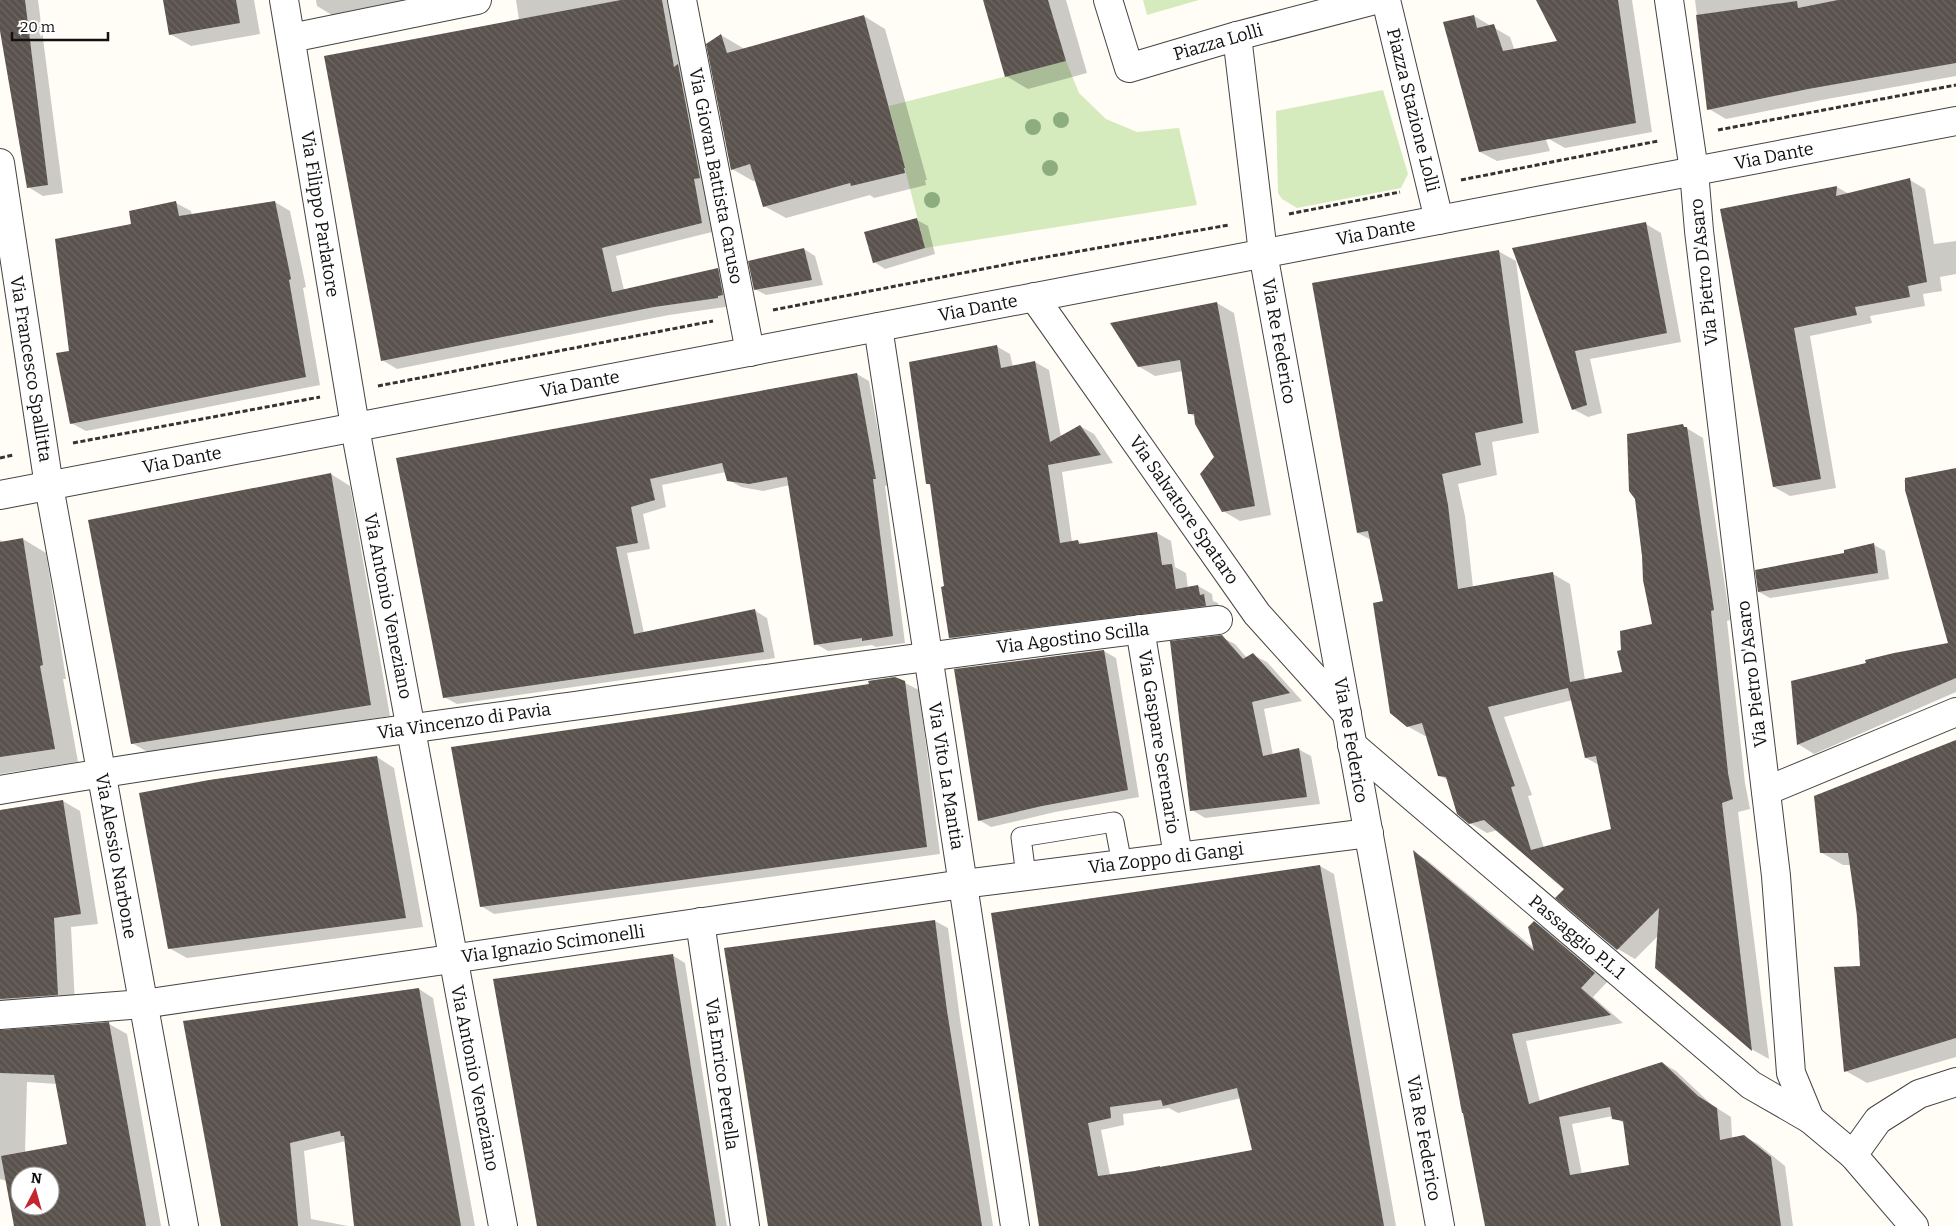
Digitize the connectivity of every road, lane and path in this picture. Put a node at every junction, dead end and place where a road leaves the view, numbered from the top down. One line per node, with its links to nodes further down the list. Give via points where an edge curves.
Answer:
1 (284, 0): 9 (street, Via Filippo Parlatore)
2 (477, 0): 9 (street)
3 (682, 0): 20 (street, Via Giovan Battista Caruso)
4 (1108, 0): 8 (street, Piazza Lolli, via 1129,68)
5 (1375, 0): 8 (street, Piazza Lolli)
6 (1386, 0): 15 (street, Piazza Stazione Lolli)
7 (1669, 0): 12 (street, Via Pietro D'Asaro)
8 (1237, 36): 16 (street, Via Re Federico)
9 (291, 38): 23 (street, Via Filippo Parlatore)
10 (1956, 85): 12 (path)
11 (1956, 121): 14 (street, Via Dante)
12 (1688, 136): 14 (street, Via Pietro D'Asaro); 15 (path)
13 (0, 163): 25 (street, Via Francesco Spallitta)
14 (1694, 171): 17 (street, Via Dante); 38 (street, Via Pietro D'Asaro)
15 (1432, 185): 16 (path); 17 (street, Piazza Stazione Lolli)
16 (1259, 220): 18 (street, Via Re Federico); 20 (path, via 1029,260)
17 (1439, 220): 18 (street, Via Dante)
18 (1263, 254): 19 (street, Via Dante); 33 (street, Via Re Federico)
19 (1034, 297): 21 (street, Via Dante); 33 (street, Via Salvatore Spataro, via 1257,614)
20 (743, 316): 22 (street, Via Giovan Battista Caruso); 23 (path)
21 (878, 327): 22 (street, Via Dante); 31 (street, Via Vito La Mantia)
22 (750, 352): 24 (street, Via Dante)
23 (349, 392): 24 (street, Via Filippo Parlatore); 25 (path)
24 (355, 428): 27 (street, Via Dante); 34 (street, Via Antonio Veneziano)
25 (43, 449): 26 (path); 27 (street, Via Francesco Spallitta)
26 (0, 458)
27 (49, 486): 28 (street, Via Dante); 36 (street, Via Alessio Narbone)
28 (0, 495)
29 (1218, 620): 30 (street, Via Agostino Scilla)
30 (1140, 629): 31 (street, Via Agostino Scilla); 40 (street, Via Gaspare Serenario)
31 (928, 656): 34 (street, Via Vincenzo di Pavia); 43 (street, Via Vito La Mantia)
32 (1956, 712): 38 (street)
33 (1346, 714): 35 (street, Via Re Federico)
34 (410, 728): 36 (street, Via Vincenzo di Pavia); 45 (street, Via Antonio Veneziano)
35 (1352, 745): 39 (street, Via Re Federico); 49 (street, Passaggio P.L.1, via 1751,1085)
36 (100, 773): 37 (street, Via Vincenzo di Pavia); 46 (street, Via Alessio Narbone)
37 (0, 790)
38 (1766, 791): 49 (street, Via Pietro D'Asaro, via 1791,1073)
39 (1368, 833): 40 (street, Via Zoppo di Gangi); 55 (street, Via Re Federico)
40 (1178, 856): 41 (street, Via Zoppo di Gangi)
41 (1122, 864): 42 (street, Via Zoppo di Gangi); 42 (lane, via 1114,822 1021,837)
42 (1026, 876): 43 (street, Via Zoppo di Gangi)
43 (963, 884): 44 (street, Via Ignazio Scimonelli); 54 (street, Via Vito La Mantia)
44 (700, 922): 45 (street, Via Ignazio Scimonelli); 53 (street, Via Enrico Petrella)
45 (453, 958): 46 (street, Via Ignazio Scimonelli); 52 (street, Via Antonio Veneziano)
46 (143, 1004): 47 (street, Via Ignazio Scimonelli); 51 (street, Via Alessio Narbone)
47 (0, 1015)
48 (1956, 1082): 50 (street, via 1919,1094 1878,1120)
49 (1810, 1119): 50 (street, Via Pietro D'Asaro)
50 (1853, 1156): 56 (street, Via Pietro D'Asaro)
51 (184, 1226)
52 (503, 1226)
53 (745, 1226)
54 (1015, 1226)
55 (1440, 1226)
56 (1914, 1226)

